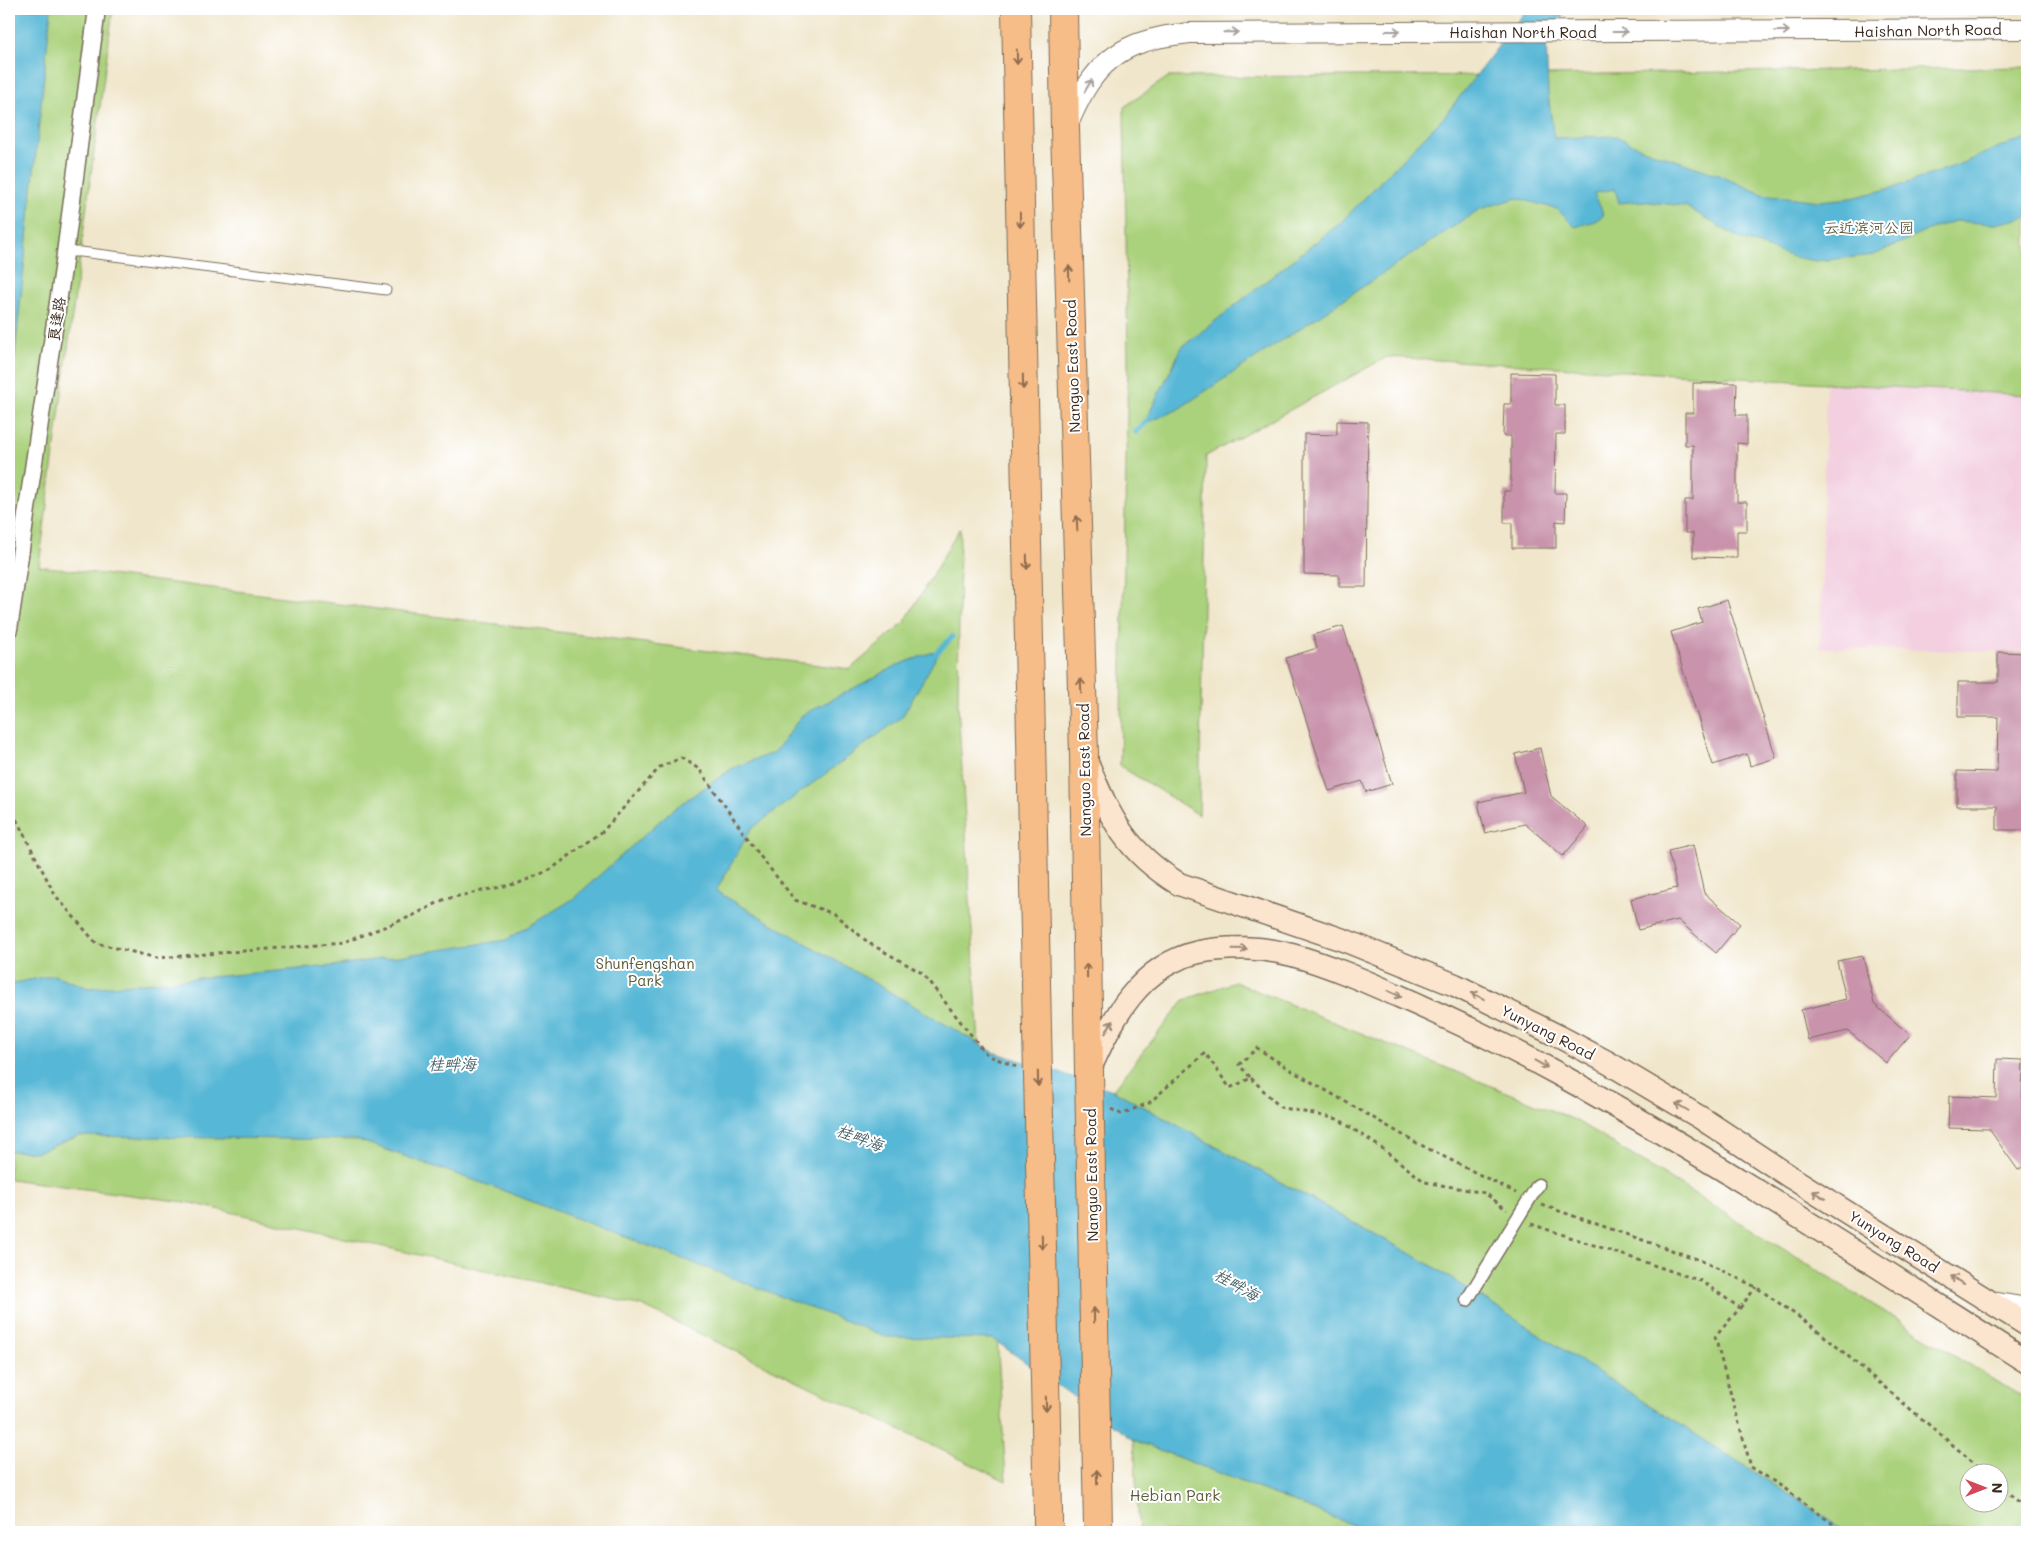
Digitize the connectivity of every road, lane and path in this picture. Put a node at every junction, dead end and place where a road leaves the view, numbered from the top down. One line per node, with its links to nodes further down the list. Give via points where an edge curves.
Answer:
1 (97, 9): 6 (street, 良逢路)
2 (1016, 9): 30 (highway, one-way to 30, bridge)
3 (1063, 9): 5 (highway, Nanguo East Road)
4 (2023, 31): 5 (street, Haishan North Road, one-way to 4, via 1088,83 1103,65 1127,47 1158,36 1290,31)
5 (1065, 130): 9 (highway, Nanguo East Road, one-way to 5)
6 (66, 252): 7 (lane); 8 (street, 良逢路)
7 (386, 290)
8 (9, 629)
9 (1084, 754): 12 (main road, Yunyang Road, via 1101,797 1119,830 1140,856 1158,871 1186,887 1346,941); 15 (highway, Nanguo East Road, one-way to 9)
10 (9, 805): 11 (path, via 55,895 96,942 157,958 342,942 412,916 445,899 519,883 550,870 602,831 660,767 681,758 699,769 760,856 796,900 834,914)
11 (854, 931)
12 (1455, 985): 13 (main road, via 1432,985 1428,994); 22 (main road, Yunyang Road, one-way to 12, via 1607,1062)
13 (1467, 1026): 15 (main road, Yunyang Road, one-way to 13, via 1106,1031 1137,988 1169,963 1198,952 1227,948 1290,954); 26 (main road, Yunyang Road, one-way to 26, via 1692,1151)
14 (1257, 1048): 18 (path, via 1415,1142)
15 (1089, 1072): 31 (highway, Nanguo East Road, one-way to 15, bridge)
16 (1250, 1078): 19 (path, via 1280,1107 1338,1119 1425,1182 1485,1192)
17 (1538, 1185): 18 (street)
18 (1528, 1200): 19 (street); 20 (path, via 1700,1260)
19 (1517, 1218): 21 (street); 23 (path, via 1701,1281)
20 (1756, 1287): 23 (path); 27 (path, via 1816,1329)
21 (1467, 1300)
22 (1991, 1302): 24 (street); 25 (main road, Yunyang Road)
23 (1740, 1308): 32 (path, via 1715,1337 1751,1467)
24 (2027, 1308)
25 (2027, 1325)
26 (2027, 1362)
27 (1974, 1464)
28 (2008, 1493): 29 (path)
29 (2027, 1509)
30 (1048, 1522)
31 (1098, 1529)
32 (1844, 1532)

